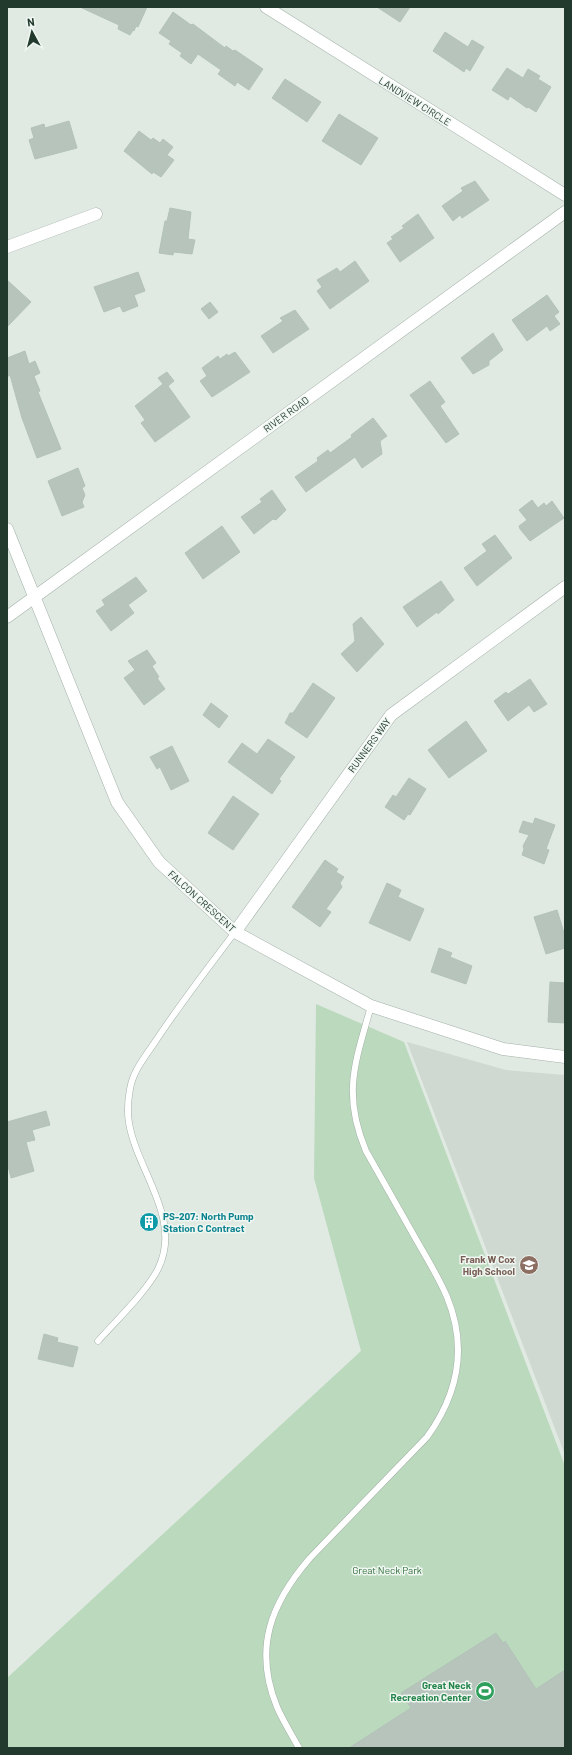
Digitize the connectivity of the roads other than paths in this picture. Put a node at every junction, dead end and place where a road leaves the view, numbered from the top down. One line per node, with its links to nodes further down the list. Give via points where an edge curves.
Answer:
1 (266, 7): 2 (street, LANDVIEW CIRCLE)
2 (565, 195)
3 (565, 212): 8 (street, RIVER ROAD)
4 (96, 214): 5 (street)
5 (7, 247)
6 (7, 529): 8 (street)
7 (565, 587): 10 (street, RUNNERS WAY, via 391,715)
8 (33, 596): 9 (street, RIVER ROAD); 10 (street, FALCON CRESCENT, via 117,802 159,862)
9 (7, 617)
10 (236, 932): 11 (street, FALCON CRESCENT); 13 (lane, via 172,1017 136,1070 130,1087 129,1122 164,1221 166,1237 158,1270)
11 (371, 1006): 12 (street, FALCON CRESCENT, via 504,1049); 14 (lane, via 354,1067 353,1110 366,1151 448,1298 456,1324 459,1352 457,1374 450,1400 427,1437 310,1558 293,1578 273,1616 267,1640 270,1685 278,1708)
12 (565, 1057)
13 (98, 1341)
14 (299, 1748)

